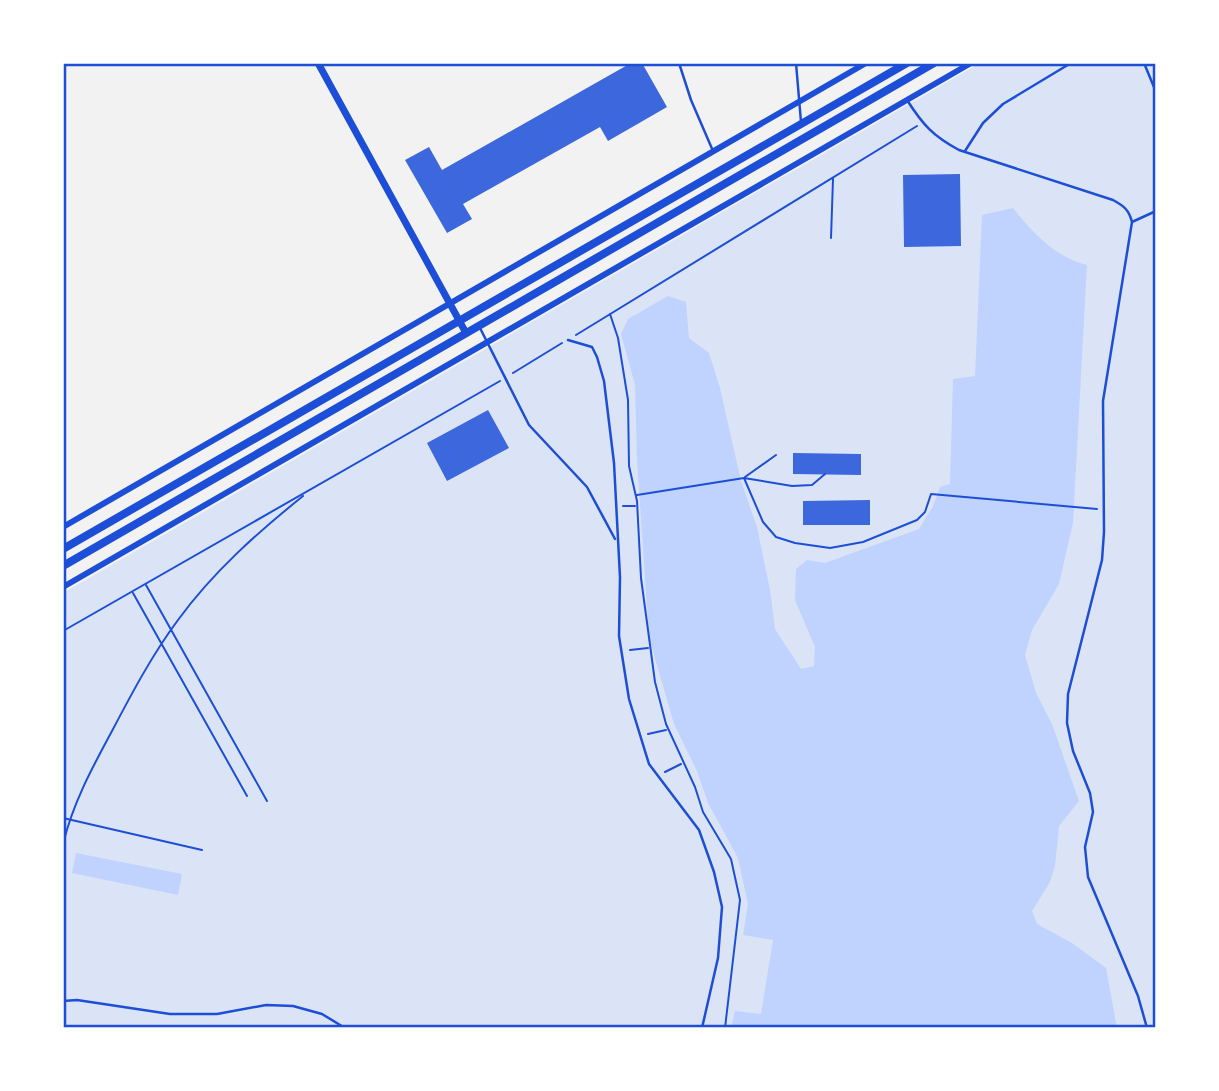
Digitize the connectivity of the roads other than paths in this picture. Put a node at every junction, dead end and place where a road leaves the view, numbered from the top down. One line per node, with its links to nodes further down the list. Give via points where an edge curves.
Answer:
1 (318, 63): 18 (street)
2 (679, 63): 14 (lane)
3 (796, 63): 12 (lane)
4 (866, 63): 12 (street)
5 (907, 63): 13 (main road)
6 (934, 63): 20 (main road)
7 (971, 63): 11 (street)
8 (1071, 63): 15 (lane, via 1003,104 983,123)
9 (1144, 63): 10 (lane)
10 (1156, 92)
11 (907, 100): 15 (lane, via 936,138); 23 (street)
12 (799, 102): 13 (lane); 14 (street)
13 (801, 124): 19 (main road)
14 (713, 151): 18 (street)
15 (964, 152): 17 (lane, via 1114,200 1124,205)
16 (1156, 211): 17 (lane)
17 (1132, 222): 32 (lane, via 1105,388 1102,560 1068,694 1067,723 1093,812 1085,848 1088,877)
18 (449, 303): 19 (street); 24 (street)
19 (459, 321): 21 (street); 26 (main road)
20 (479, 325): 21 (main road); 23 (lane)
21 (466, 333): 27 (main road)
22 (568, 340): 25 (lane, via 592,347 604,381)
23 (487, 342): 25 (lane, via 529,425 587,487); 28 (street)
24 (63, 527)
25 (617, 542): 31 (lane, via 619,636 629,699 649,764 699,830 722,907 718,958)
26 (63, 549)
27 (63, 566)
28 (63, 587)
29 (63, 1001): 30 (lane, via 170,1014 293,1006 322,1014)
30 (345, 1028)
31 (702, 1028)
32 (1147, 1028)

